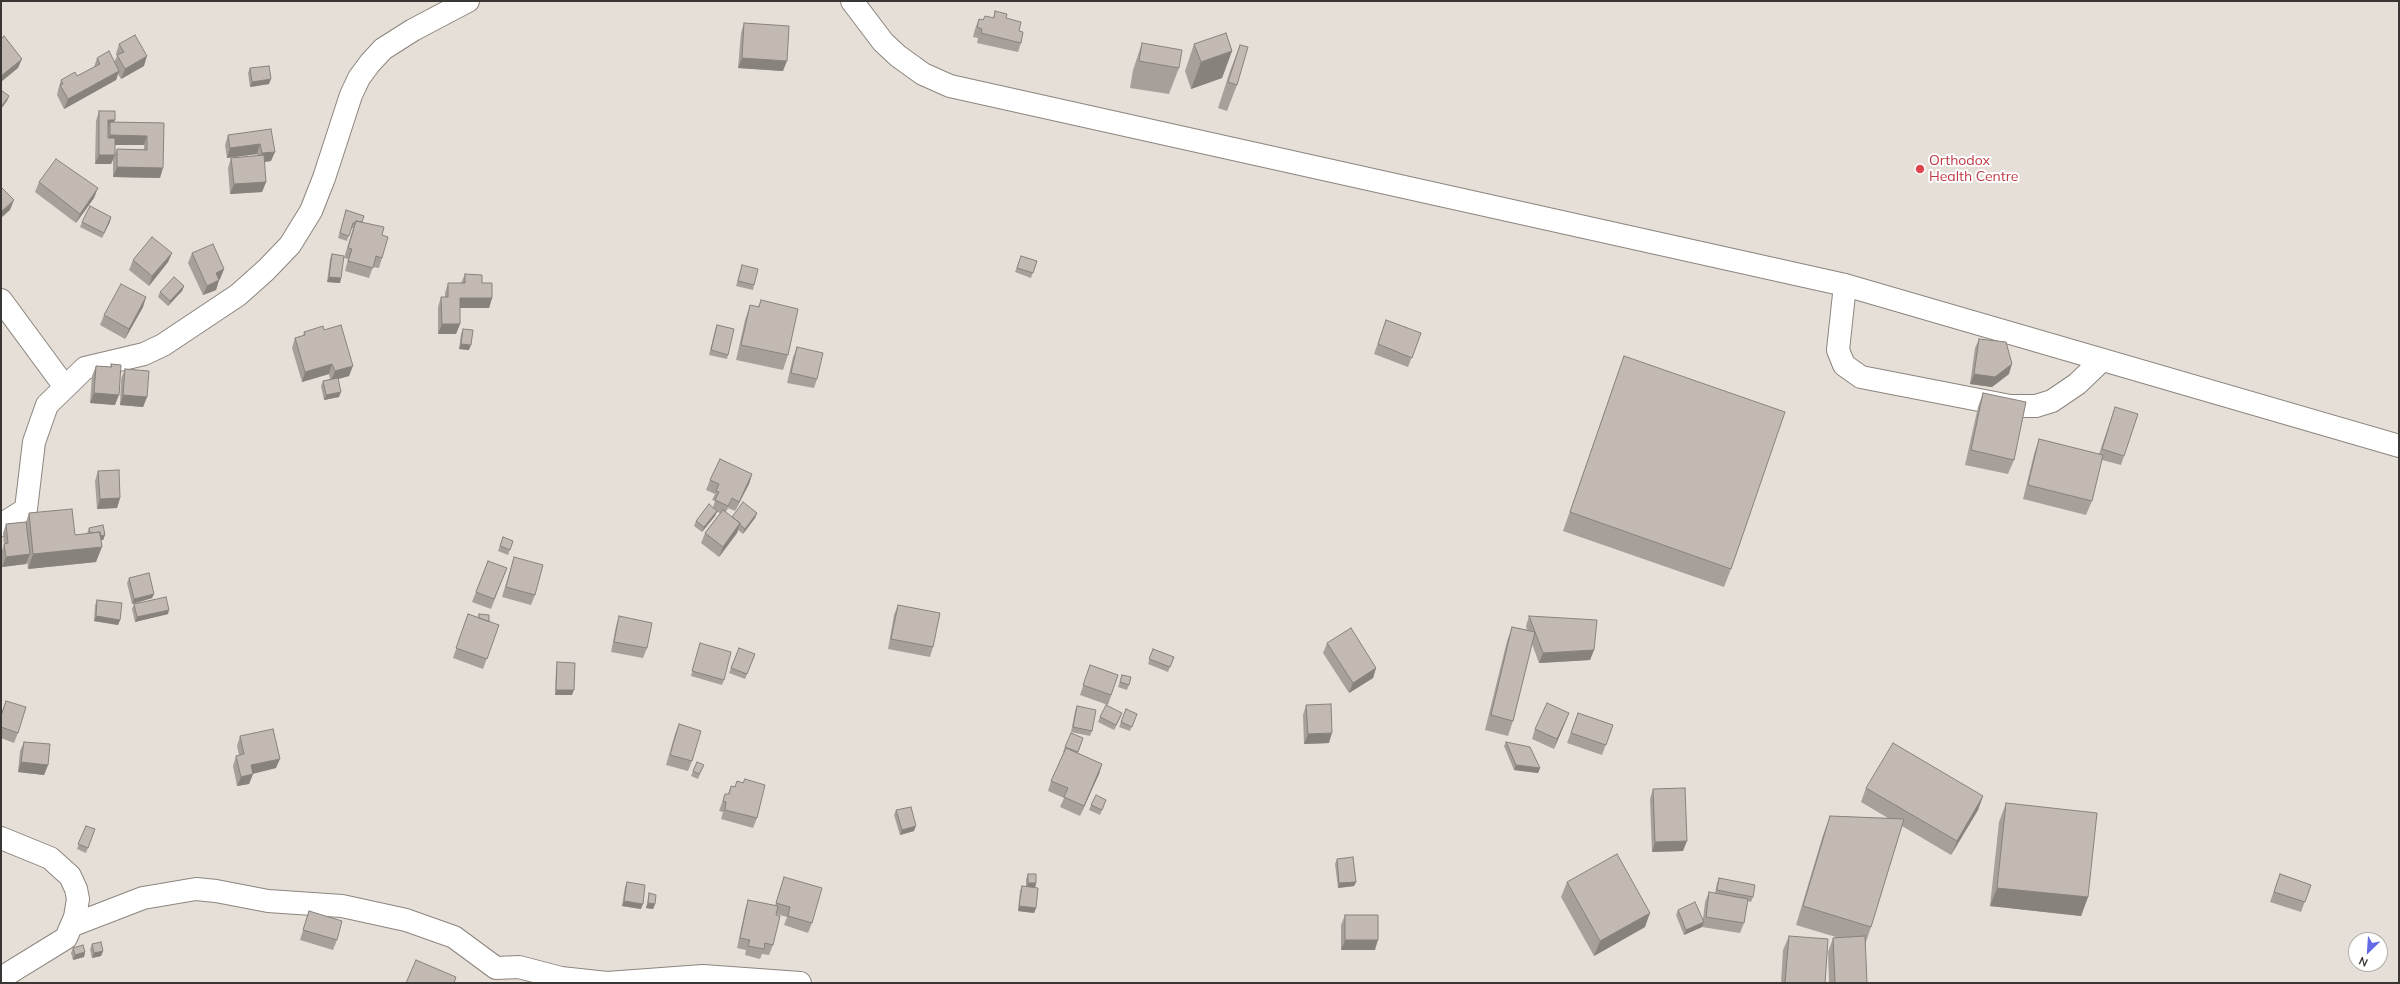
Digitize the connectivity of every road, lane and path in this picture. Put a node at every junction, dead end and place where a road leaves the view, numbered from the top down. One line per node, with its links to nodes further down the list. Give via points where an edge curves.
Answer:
1 (468, 1): 6 (street, via 413,30 384,49 370,63 359,78 351,96 311,210 290,245 266,270 238,295 163,345 144,354 85,368)
2 (852, 1): 3 (street, via 883,42 898,56 923,74 950,86)
3 (1845, 285): 5 (street); 5 (street, via 1838,354 1849,371 1874,381 2010,406 2036,406 2052,402 2077,384)
4 (1, 300): 6 (street)
5 (2101, 361): 7 (street)
6 (65, 387): 8 (street, via 47,405 34,442 26,510)
7 (2399, 446)
8 (1, 525)
9 (1, 838): 10 (street, via 50,858 70,876 78,899)
10 (73, 925): 11 (street, via 66,938); 12 (street, via 143,898 196,889 216,890 268,901 342,906 406,920 454,937 496,968 519,967 561,978 608,983 703,976)
11 (1, 978)
12 (800, 983)

